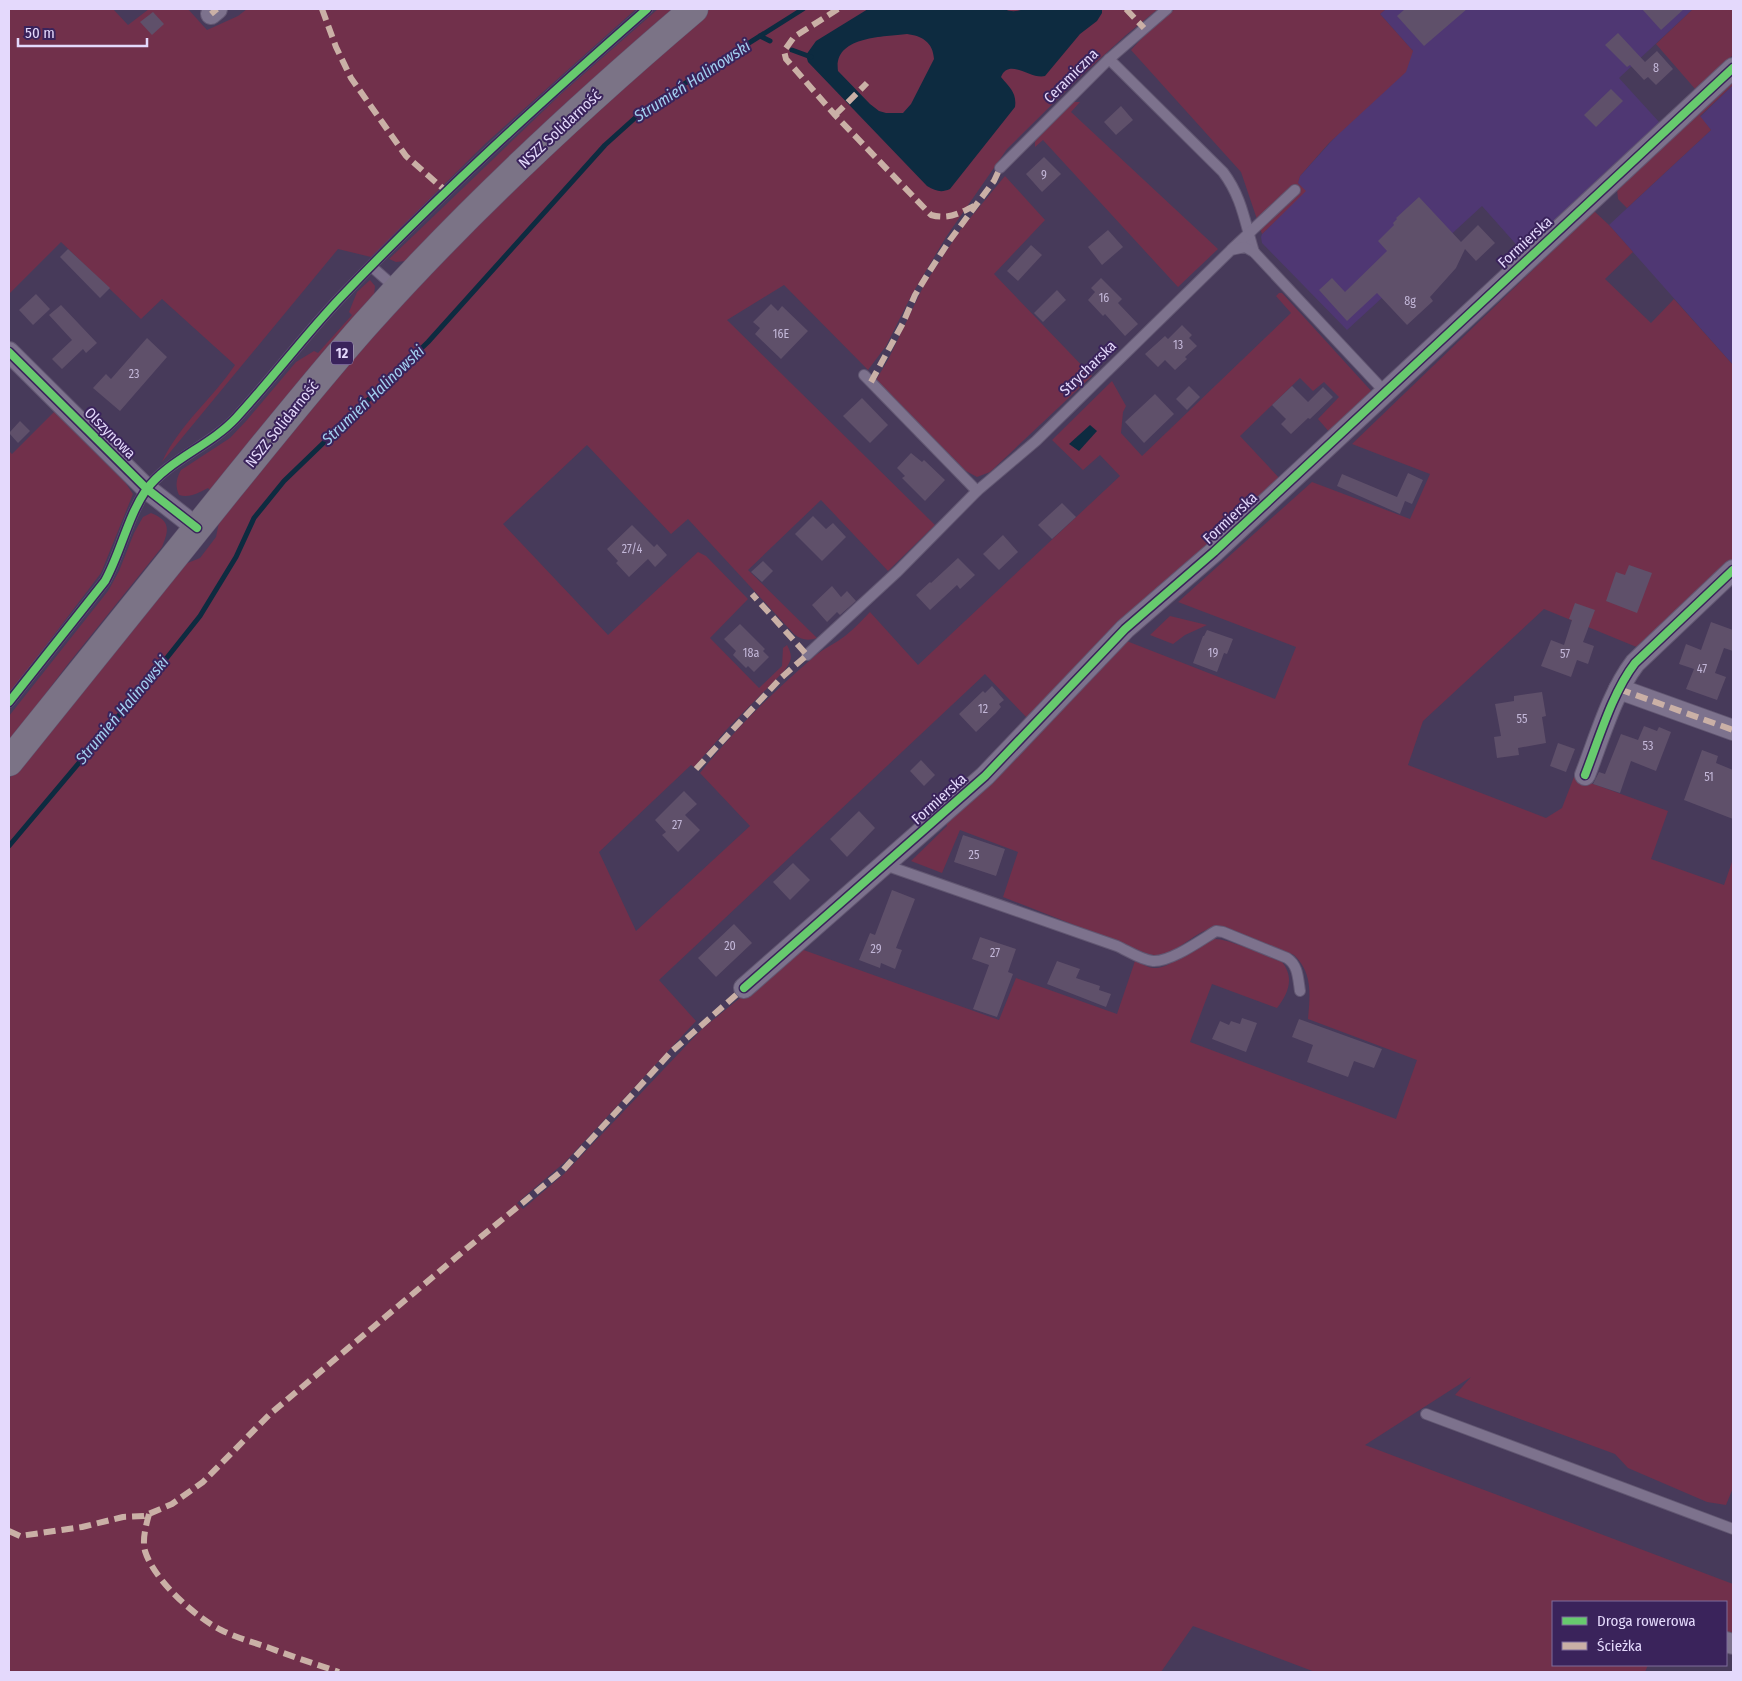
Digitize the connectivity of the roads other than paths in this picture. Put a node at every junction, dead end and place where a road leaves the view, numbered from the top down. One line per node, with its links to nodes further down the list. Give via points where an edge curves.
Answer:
1 (647, 9): 11 (lane, via 467,173)
2 (694, 9): 12 (main road, NSZZ Solidarność / 12, via 564,125)
3 (1167, 9): 4 (lane, Ceramiczna)
4 (1109, 59): 6 (lane, Ceramiczna); 8 (lane, via 1223,172 1238,196)
5 (1733, 68): 15 (street, Formierska)
6 (1000, 168)
7 (1295, 190): 8 (lane, Strycharska)
8 (1248, 234): 9 (lane, Strycharska); 10 (lane)
9 (1231, 250): 10 (lane, via 1245,248); 17 (lane, Strycharska, via 1036,441)
10 (1254, 252): 15 (lane)
11 (372, 267): 12 (lane); 16 (lane, via 228,426 165,471)
12 (398, 290): 18 (main road, NSZZ Solidarność / 12, via 311,388)
13 (9, 352): 16 (street, Olszynowa)
14 (864, 375): 17 (lane)
15 (1385, 392): 26 (street, Formierska, via 1221,545 1125,629 985,776)
16 (147, 490): 18 (street, Olszynowa); 22 (lane, via 133,513 105,581)
17 (978, 491): 20 (lane, Strycharska)
18 (197, 528): 24 (main road, NSZZ Solidarność / 12)
19 (1733, 570): 21 (street, via 1635,663)
20 (807, 655)
21 (1618, 689): 23 (street); 25 (street)
22 (9, 702)
23 (1733, 730)
24 (9, 762)
25 (1585, 775)
26 (885, 865): 27 (street, Formierska); 28 (lane, via 1153,961 1166,960 1216,931 1223,932 1293,962)
27 (744, 988)
28 (1300, 991)
29 (1426, 1414): 30 (lane)
30 (1733, 1529)

